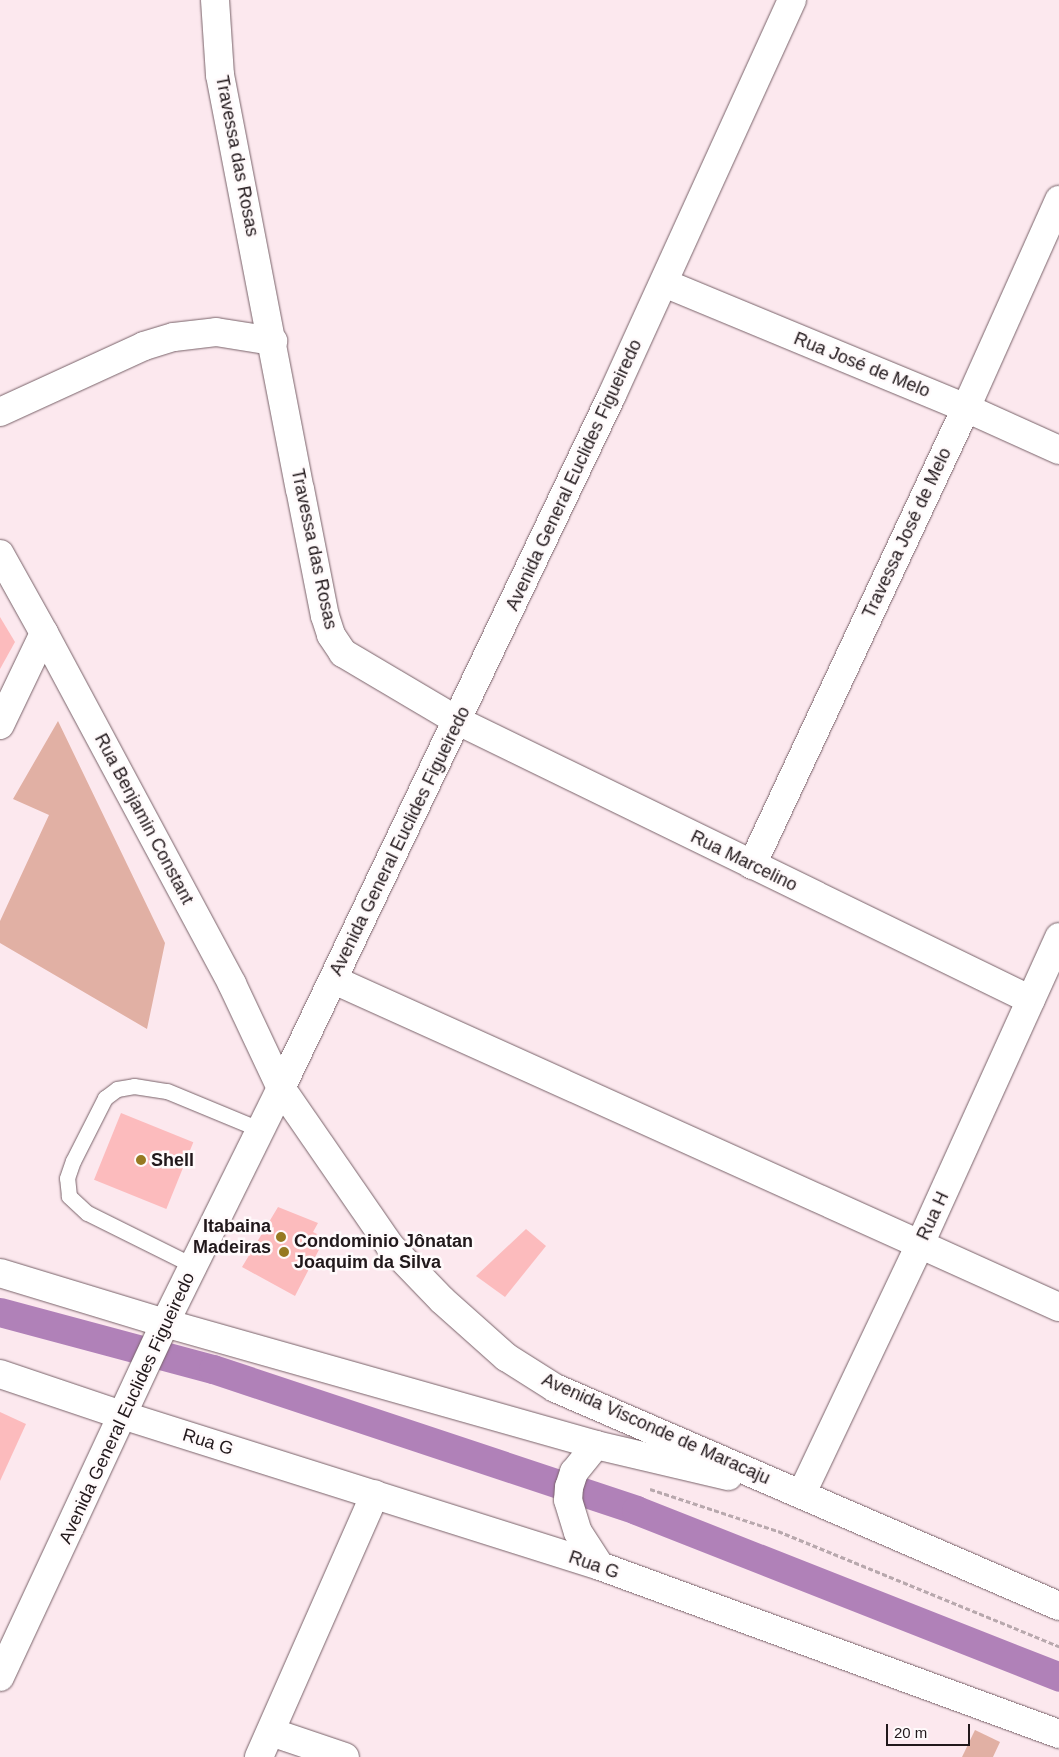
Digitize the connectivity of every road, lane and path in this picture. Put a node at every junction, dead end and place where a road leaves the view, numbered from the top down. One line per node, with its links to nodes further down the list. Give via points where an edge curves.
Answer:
1 (215, 0): 5 (street, Travessa das Rosas, via 220,75)
2 (792, 0): 4 (street, Avenida General Euclides Figueiredo)
3 (1059, 200): 6 (street, Travessa José de Melo)
4 (664, 283): 6 (street, Rua José de Melo); 11 (street, Avenida General Euclides Figueiredo)
5 (273, 341): 7 (street, via 216,332 174,337 144,346); 11 (street, Travessa das Rosas, via 331,635 343,653)
6 (966, 408): 8 (street, Rua José de Melo); 13 (street, Travessa José de Melo)
7 (0, 412)
8 (1059, 450)
9 (0, 554): 10 (street, Rua Benjamin Constant)
10 (44, 633): 12 (street); 17 (street, Rua Benjamin Constant, via 232,984)
11 (458, 721): 13 (street, Rua Marcelino); 15 (street, Avenida General Euclides Figueiredo)
12 (0, 725)
13 (752, 865): 16 (street, Rua Marcelino)
14 (1059, 936): 16 (street, Rua H)
15 (334, 980): 17 (street, Avenida General Euclides Figueiredo); 19 (street)
16 (1031, 1000): 19 (street, Rua H)
17 (281, 1088): 18 (street, Avenida General Euclides Figueiredo); 28 (street, Avenida Visconde de Maracaju, via 390,1246 442,1300 506,1357 555,1388)
18 (261, 1130): 20 (street, Avenida General Euclides Figueiredo); 20 (lane, via 167,1092 134,1086 117,1089 105,1098 73,1161 67,1178 68,1196 87,1213)
19 (920, 1244): 22 (street); 28 (street, Rua H)
20 (194, 1266): 23 (street, Avenida General Euclides Figueiredo)
21 (0, 1273): 23 (street, Avenida Visconde de Maracaju)
22 (1059, 1307)
23 (163, 1326): 25 (street, Avenida General Euclides Figueiredo); 26 (street, Avenida Visconde de Maracaju)
24 (0, 1374): 25 (street, Rua G)
25 (122, 1415): 29 (street, Rua G); 32 (street, Avenida General Euclides Figueiredo)
26 (587, 1455): 28 (street, Avenida Visconde de Maracaju); 30 (street, via 569,1487 568,1500 578,1532)
27 (641, 1486): 33 (path, via 778,1531)
28 (802, 1493): 31 (street, Avenida Visconde de Maracaju)
29 (375, 1494): 30 (street, Rua G); 35 (street)
30 (600, 1566): 36 (street, Rua G)
31 (1059, 1606)
32 (7, 1643): 34 (street, Avenida General Euclides Figueiredo)
33 (1059, 1646)
34 (0, 1677)
35 (271, 1732): 37 (street); 38 (street)
36 (1059, 1734)
37 (259, 1757)
38 (345, 1757)

